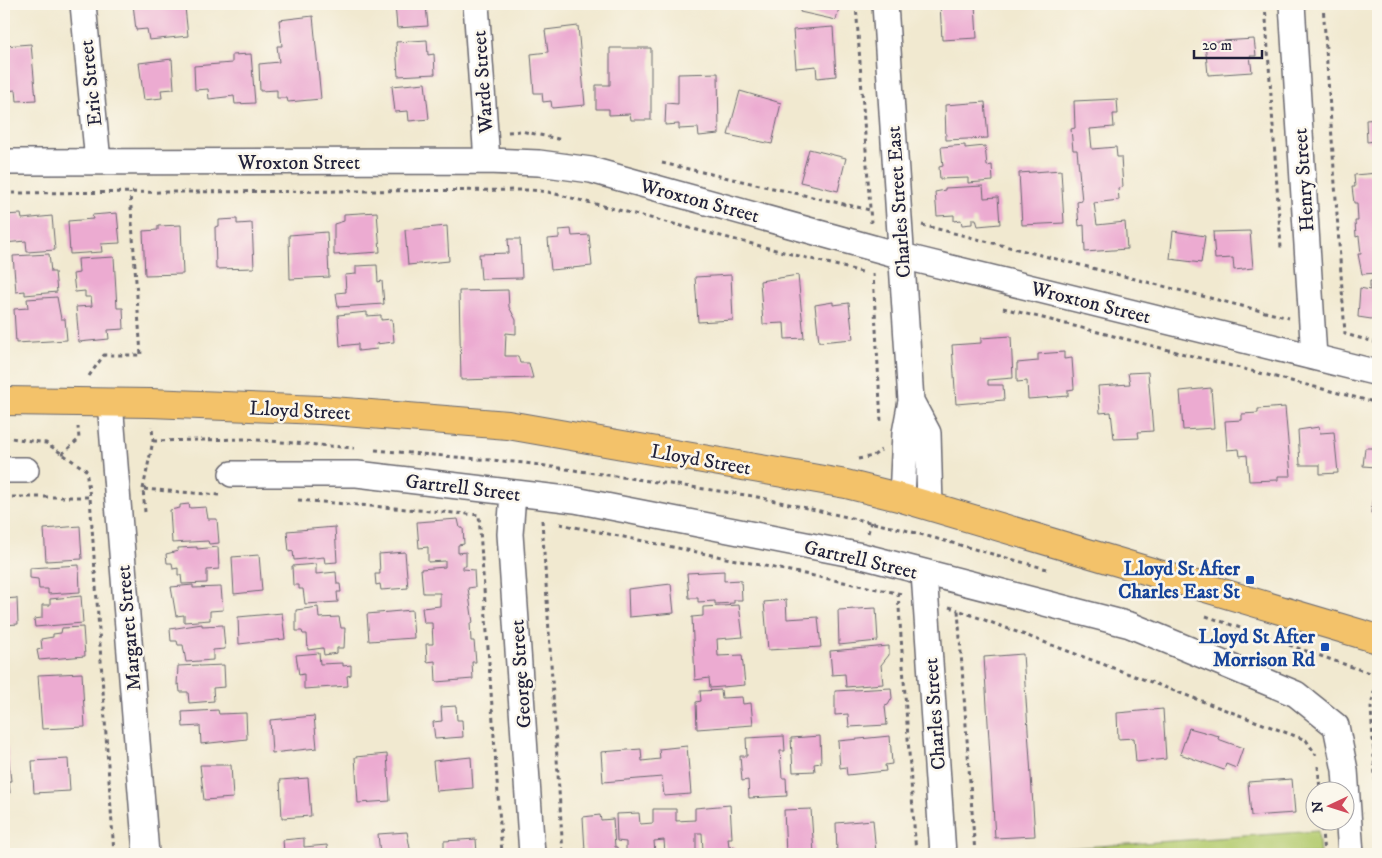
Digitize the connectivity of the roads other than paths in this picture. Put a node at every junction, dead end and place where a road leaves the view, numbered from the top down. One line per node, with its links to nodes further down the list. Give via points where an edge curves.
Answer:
1 (82, 4): 7 (street, Eric Street)
2 (476, 4): 5 (street, Warde Street)
3 (885, 4): 8 (street, Charles Street East)
4 (1292, 4): 9 (street, Henry Street)
5 (487, 161): 7 (street, Wroxton Street); 8 (street, Wroxton Street, via 540,163 592,170 872,237)
6 (4, 162): 7 (street, Wroxton Street)
7 (98, 162)
8 (902, 256): 9 (street, Wroxton Street); 12 (street, Charles Street East)
9 (1314, 357): 10 (street, Wroxton Street)
10 (1378, 373)
11 (4, 401): 13 (main road, Lloyd Street)
12 (911, 401): 16 (street, Charles Street East, via 905,433); 17 (street, Charles Street East, via 928,433)
13 (110, 402): 16 (main road, Lloyd Street, via 320,410 508,426 846,484); 20 (street, Margaret Street)
14 (226, 484): 15 (street, Gartrell Street, via 357,474)
15 (513, 494): 18 (street, Gartrell Street, via 575,500 862,556); 21 (street, George Street, via 510,534)
16 (902, 498): 17 (main road, Lloyd Street)
17 (930, 506): 19 (main road, Lloyd Street)
18 (924, 573): 22 (street, Charles Street); 23 (street, Gartrell Street, via 1130,625 1296,694 1336,726 1345,770)
19 (1378, 639)
20 (146, 854)
21 (532, 854)
22 (943, 854)
23 (1351, 854)

